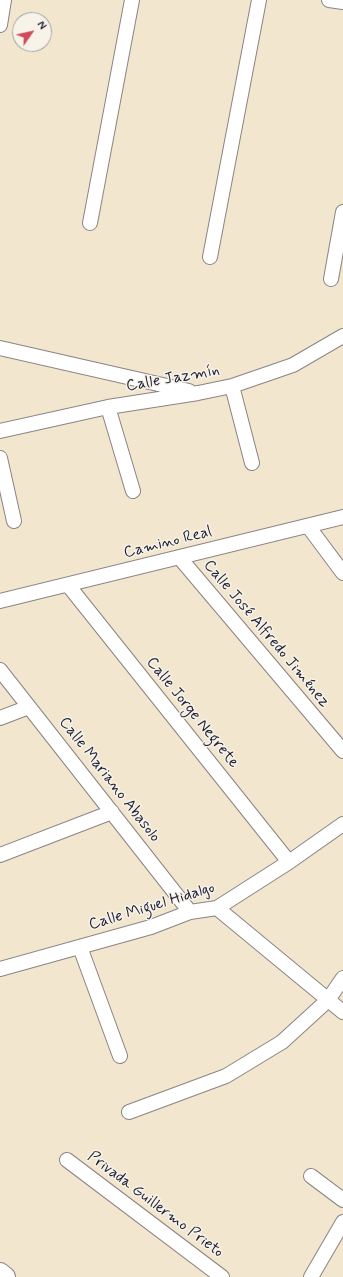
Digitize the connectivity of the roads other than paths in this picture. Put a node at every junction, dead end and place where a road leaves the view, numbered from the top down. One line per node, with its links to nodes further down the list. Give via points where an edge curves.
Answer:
1 (4, 0): 6 (street)
2 (132, 0): 8 (street)
3 (259, 0): 9 (street)
4 (329, 0): 5 (street)
5 (343, 2)
6 (0, 25)
7 (343, 212): 10 (street)
8 (90, 222)
9 (210, 257)
10 (331, 279)
11 (343, 336): 13 (street, Calle Jazmín, via 293,364)
12 (0, 348): 14 (street)
13 (232, 386): 14 (street, Calle Jazmín); 18 (street)
14 (198, 393): 15 (street, Calle Jazmín)
15 (108, 407): 16 (street, Calle Jazmín); 19 (street)
16 (0, 431)
17 (0, 458): 21 (street)
18 (252, 463)
19 (133, 492)
20 (343, 516): 22 (street, Camino Real)
21 (14, 521)
22 (308, 526): 23 (street, Camino Real); 24 (street)
23 (179, 557): 25 (street, Camino Real); 30 (street, Calle José Alfredo Jiménez)
24 (343, 573)
25 (68, 585): 26 (street, Camino Real); 34 (street, Calle Jorge Negrete)
26 (0, 601)
27 (0, 670): 28 (street, Calle Mariano Abasolo)
28 (29, 707): 29 (street); 31 (street, Calle Mariano Abasolo)
29 (0, 718)
30 (343, 752)
31 (112, 812): 33 (street); 36 (street, Calle Mariano Abasolo)
32 (343, 824): 34 (street, Calle Miguel Hidalgo)
33 (0, 855)
34 (289, 862): 35 (street, Calle Miguel Hidalgo)
35 (217, 908): 36 (street, Calle Miguel Hidalgo); 40 (street)
36 (190, 912): 37 (street, Calle Miguel Hidalgo, via 151,927)
37 (80, 947): 38 (street, Calle Miguel Hidalgo); 42 (street)
38 (0, 970)
39 (343, 978): 40 (street)
40 (328, 1000): 41 (street); 43 (street, via 282,1042 226,1076)
41 (343, 1012)
42 (120, 1056)
43 (129, 1112)
44 (67, 1160): 50 (street, Privada Guillermo Prieto)
45 (311, 1176): 46 (street)
46 (343, 1200)
47 (343, 1222): 51 (street)
48 (0, 1273): 49 (street)
49 (4, 1277)
50 (222, 1277)
51 (311, 1277)

